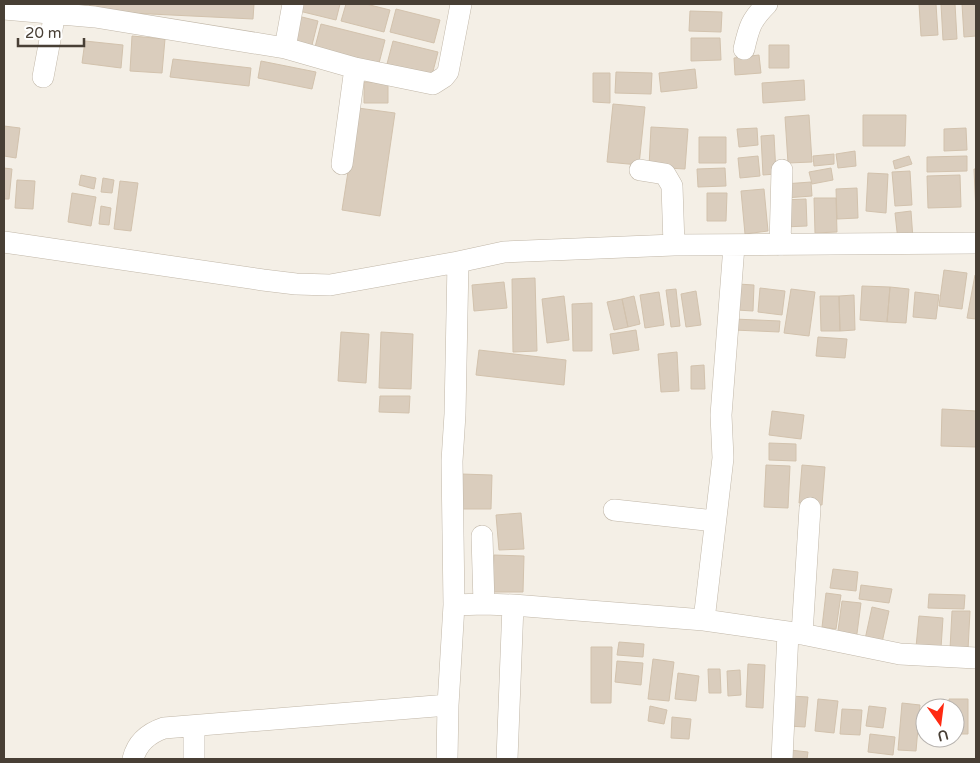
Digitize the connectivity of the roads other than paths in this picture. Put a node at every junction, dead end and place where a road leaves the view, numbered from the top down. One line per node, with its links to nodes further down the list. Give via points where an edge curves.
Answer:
1 (293, 4): 6 (street)
2 (461, 4): 8 (street, via 448,72 438,82 427,84)
3 (767, 4): 7 (street, via 754,18)
4 (4, 8): 5 (street)
5 (56, 13): 6 (street); 9 (street)
6 (285, 48): 8 (street)
7 (744, 49)
8 (355, 68): 10 (street)
9 (43, 78)
10 (342, 164)
11 (640, 170): 15 (street, via 665,174 672,186)
12 (782, 170): 16 (street)
13 (4, 242): 18 (street, via 296,284 330,285)
14 (976, 243): 16 (street)
15 (674, 245): 17 (street); 18 (street, via 504,252)
16 (780, 245): 17 (street)
17 (734, 246): 21 (street, via 722,415 723,458)
18 (458, 262): 24 (street, via 452,461)
19 (810, 508): 27 (street)
20 (614, 510): 21 (street)
21 (715, 521): 26 (street)
22 (482, 536): 23 (street)
23 (484, 604): 24 (street); 25 (street)
24 (454, 605): 29 (street)
25 (513, 605): 26 (street); 34 (street)
26 (704, 620): 27 (street)
27 (795, 633): 28 (street, via 900,654); 35 (street)
28 (976, 658)
29 (448, 704): 30 (street); 33 (street)
30 (194, 726): 31 (street, via 152,732 138,747); 32 (street)
31 (133, 759)
32 (194, 759)
33 (447, 759)
34 (507, 759)
35 (782, 759)

